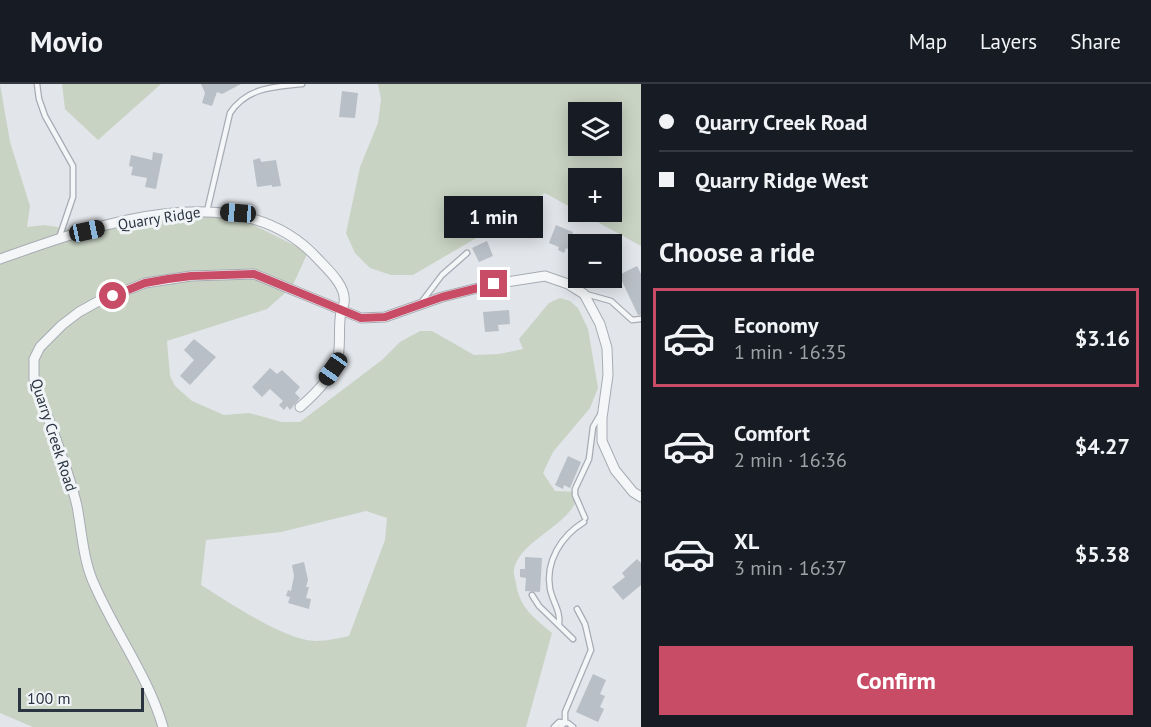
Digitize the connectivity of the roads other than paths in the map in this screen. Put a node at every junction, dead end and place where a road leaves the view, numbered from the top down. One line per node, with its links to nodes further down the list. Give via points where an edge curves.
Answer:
1 (37, 84): 4 (lane, via 45,116 73,166 73,196)
2 (302, 84): 3 (lane, via 262,89 237,103 231,113)
3 (207, 211): 4 (street, Quarry Ridge, via 142,218); 9 (street, Quarry Ridge, via 238,213 263,222 309,249 338,281 344,303)
4 (59, 238): 6 (street, Quarry Ridge)
5 (467, 253): 8 (lane, via 442,275)
6 (0, 260)
7 (584, 294): 8 (street, Quarry Creek Road, via 544,276 494,284); 10 (lane, via 611,301 632,320); 12 (street, via 607,348 608,375)
8 (419, 305): 9 (street, Quarry Creek Road, via 385,317 361,318)
9 (341, 310): 11 (street, Quarry Ridge, via 338,357 333,369); 19 (street, Quarry Creek Road, via 254,274 191,276 145,283 78,312 40,347 34,359 33,379 76,505 94,585 126,643)
10 (641, 319)
11 (300, 407)
12 (602, 413): 13 (street, via 602,441 615,470); 16 (lane, via 593,427 589,459 575,489 584,520 560,544 552,560 550,590 560,614)
13 (641, 497)
14 (532, 595): 16 (lane)
15 (577, 609): 18 (lane, via 591,650)
16 (559, 625): 17 (lane)
17 (573, 639)
18 (562, 725): 20 (lane, via 559,722); 21 (lane)
19 (163, 727)
20 (554, 727)
21 (573, 727)

